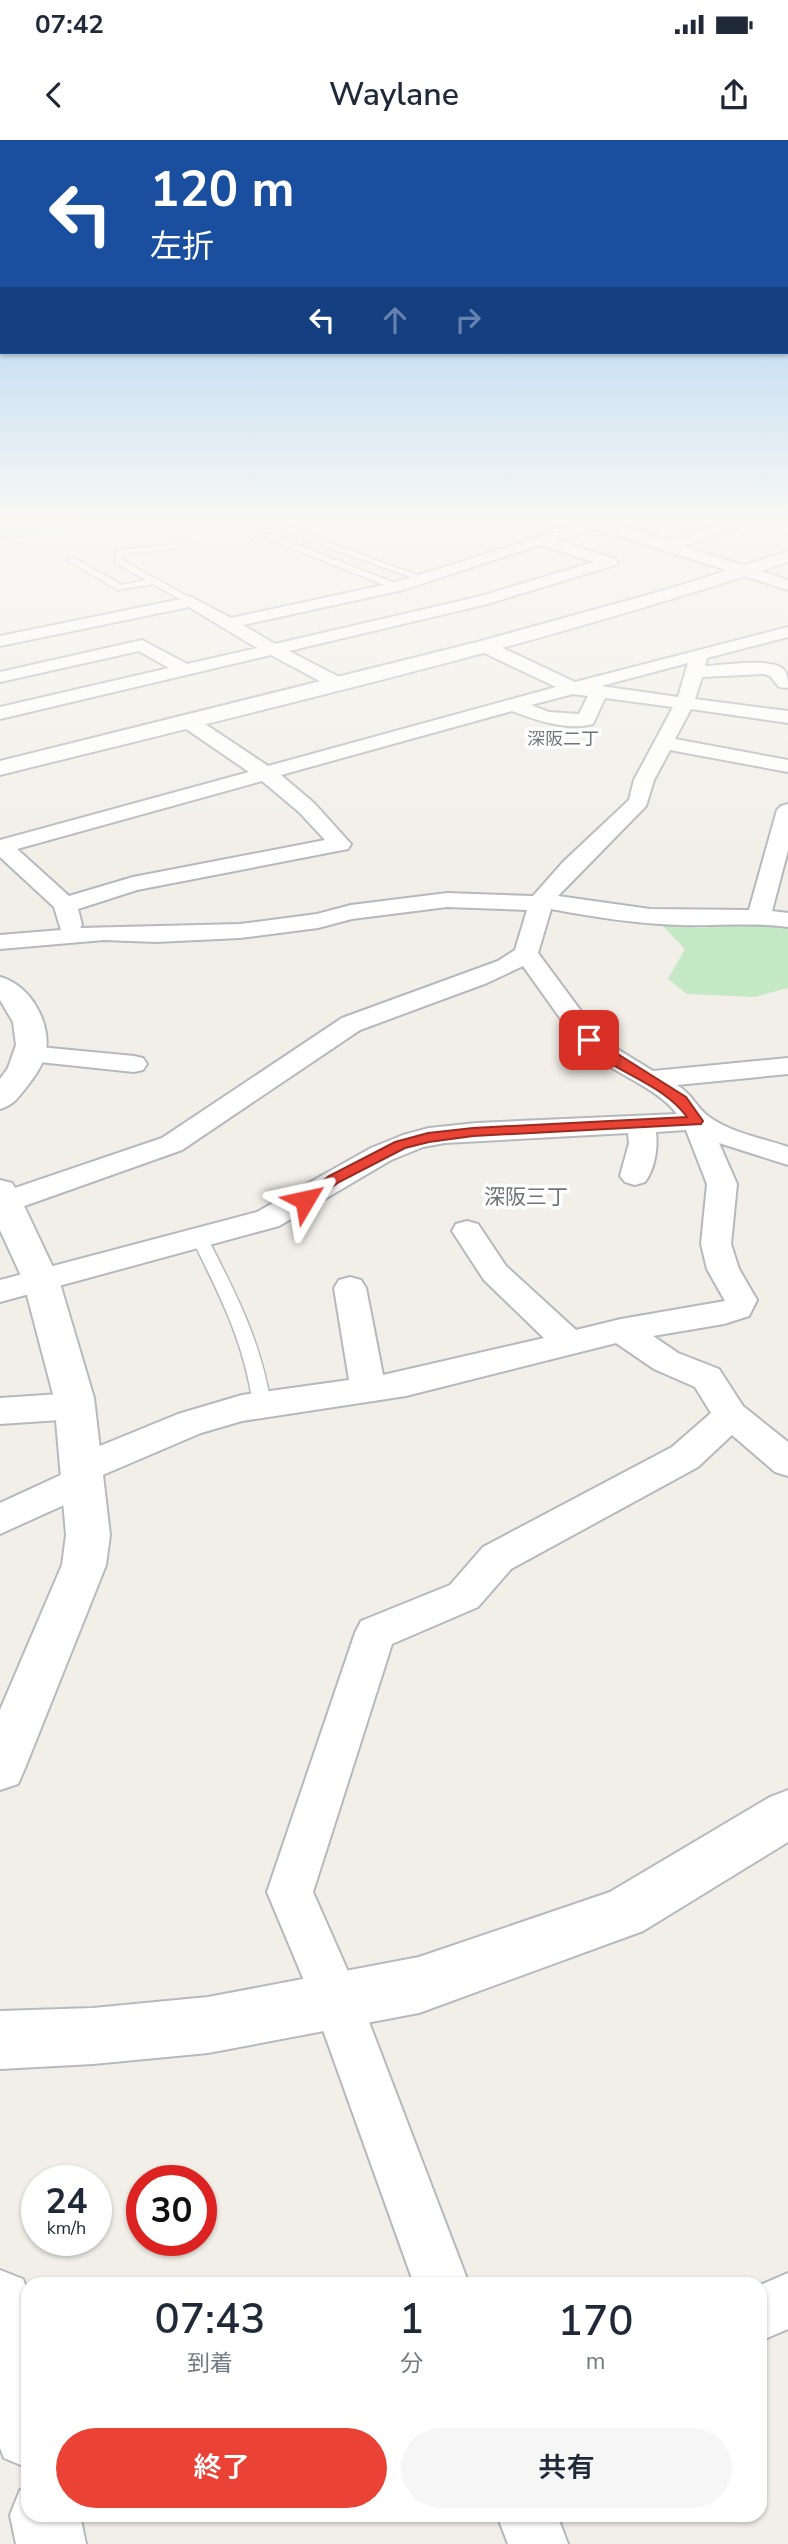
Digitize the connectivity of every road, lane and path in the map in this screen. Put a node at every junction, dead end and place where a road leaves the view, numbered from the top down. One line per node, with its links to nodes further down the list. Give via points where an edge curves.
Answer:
1 (33, 634): 6 (street)
2 (245, 634): 8 (street)
3 (332, 634): 8 (street)
4 (525, 634): 7 (street)
5 (786, 634): 9 (street)
6 (0, 641)
7 (484, 646): 12 (street); 14 (street)
8 (270, 648): 10 (street); 12 (street)
9 (696, 664): 13 (street, via 765,669); 14 (street); 16 (street)
10 (183, 669): 11 (street, via 142,645); 18 (street)
11 (0, 677)
12 (337, 682): 20 (street)
13 (788, 683)
14 (573, 688): 15 (street); 17 (street)
15 (599, 692): 16 (street); 17 (street, via 586,720 546,717)
16 (685, 703): 19 (street); 21 (street)
17 (513, 705): 24 (street)
18 (0, 713)
19 (788, 717)
20 (186, 720): 23 (street); 24 (street)
21 (665, 743): 22 (street); 27 (street, via 644,780 639,802 570,867)
22 (788, 766)
23 (0, 768)
24 (267, 774): 26 (street); 28 (street, via 320,818 340,844 133,884)
25 (788, 810): 29 (street)
26 (1, 847): 28 (street)
27 (542, 902): 29 (street, via 647,918); 31 (street, via 447,900 240,931); 33 (street)
28 (65, 905): 31 (street)
29 (759, 916): 30 (street)
30 (788, 920)
31 (72, 936): 32 (street)
32 (0, 942)
33 (526, 953): 38 (street, via 589,1040); 44 (street, via 508,966 351,1024 172,1144)
34 (0, 986): 35 (street, via 21,1003 28,1019)
35 (29, 1054): 36 (street); 39 (street)
36 (134, 1064)
37 (788, 1066): 38 (street)
38 (651, 1079): 40 (street, via 681,1100)
39 (0, 1099)
40 (696, 1121): 41 (street); 42 (street, via 717,1133); 50 (street, via 722,1185 716,1244 723,1269 741,1300 738,1308 724,1313)
41 (641, 1124): 43 (street, via 642,1150); 46 (street, via 473,1132 400,1145 268,1219)
42 (788, 1156)
43 (635, 1176)
44 (2, 1197): 47 (street)
45 (467, 1231): 51 (street, via 495,1273)
46 (199, 1237): 47 (street); 53 (lane, via 257,1365)
47 (41, 1280): 49 (street); 54 (street)
48 (349, 1288): 52 (street)
49 (0, 1291)
50 (621, 1330): 51 (street); 56 (street, via 666,1361 706,1378)
51 (569, 1342): 52 (street, via 456,1373)
52 (368, 1389): 53 (street)
53 (262, 1405): 58 (street, via 190,1423)
54 (75, 1406): 55 (street); 58 (street)
55 (0, 1410)
56 (731, 1415): 57 (street); 62 (street, via 685,1457 497,1558 464,1596 375,1633 290,1892)
57 (788, 1462)
58 (82, 1475): 59 (street); 60 (street, via 88,1535 84,1565)
59 (0, 1519)
60 (0, 1768)
61 (788, 1814): 62 (street, via 624,1913 419,1984)
62 (337, 2001): 63 (street, via 208,2025); 64 (street)
63 (0, 2040)
64 (439, 2277)
65 (788, 2301): 67 (street)
66 (0, 2302): 68 (street)
67 (767, 2310)
68 (17, 2422)
69 (46, 2522): 71 (street)
70 (530, 2522): 72 (street)
71 (51, 2544)
72 (538, 2544)

